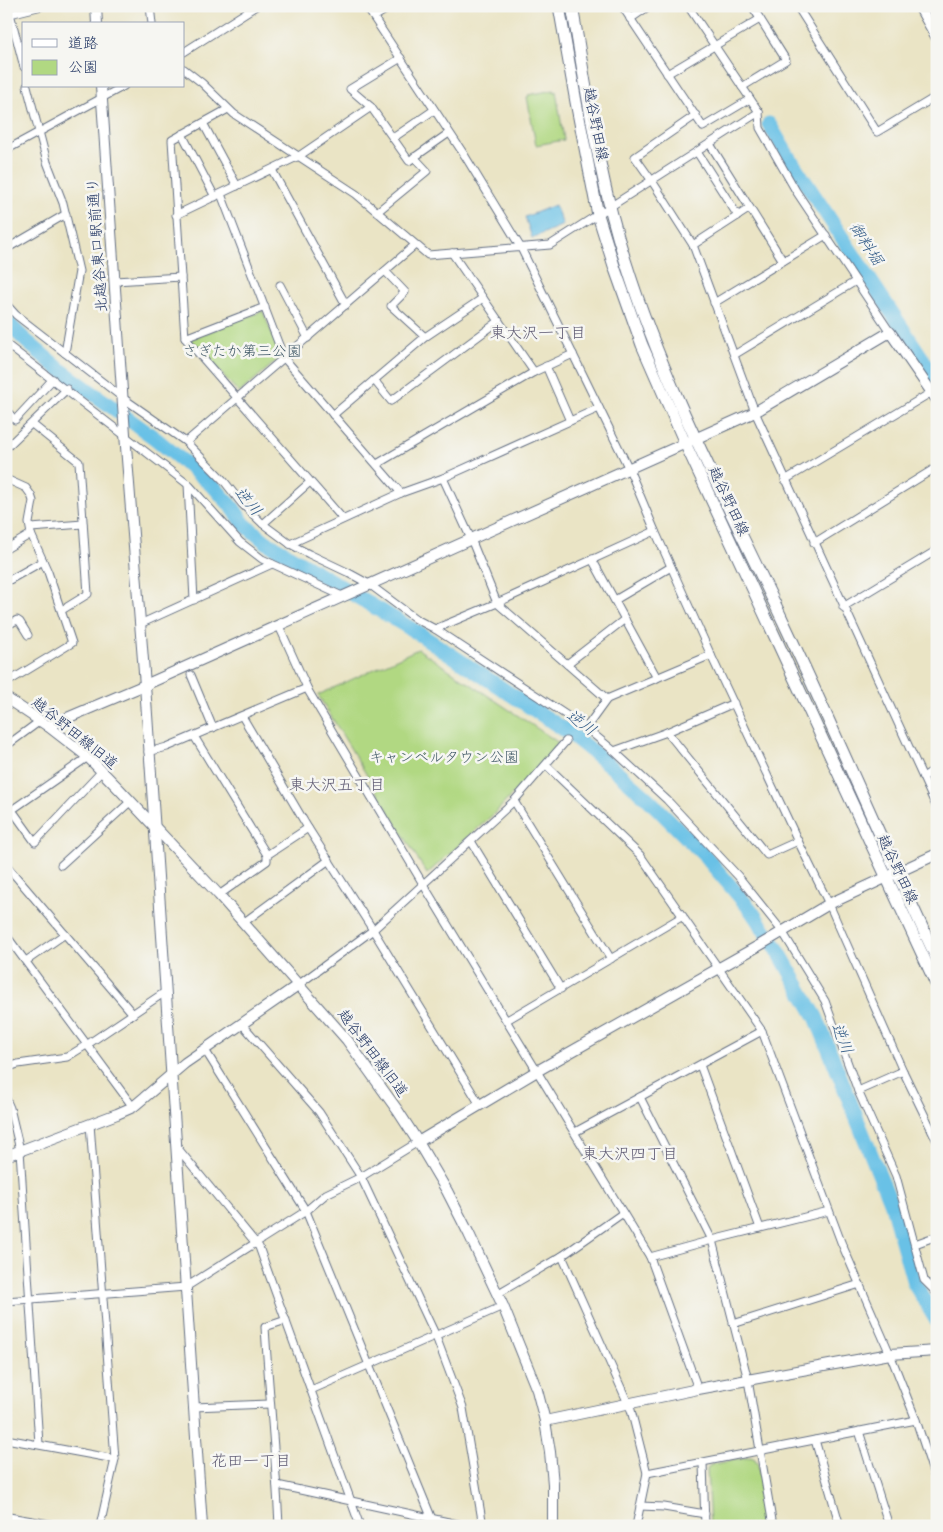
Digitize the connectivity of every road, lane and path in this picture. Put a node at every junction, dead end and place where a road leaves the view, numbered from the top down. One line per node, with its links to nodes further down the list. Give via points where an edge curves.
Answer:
1 (42, 6): 15 (street)
2 (96, 6): 19 (street)
3 (150, 6): 20 (street)
4 (256, 6): 23 (street)
5 (366, 6): 16 (street)
6 (392, 6): 16 (street)
7 (558, 6): 59 (main road, 越谷野田線)
8 (572, 6): 54 (main road, 越谷野田線)
9 (622, 6): 18 (street)
10 (649, 6): 18 (street)
11 (688, 6): 22 (street)
12 (752, 6): 17 (street)
13 (797, 6): 32 (street, via 877,132)
14 (919, 6): 21 (street)
15 (9, 10): 25 (street)
16 (374, 17): 24 (street)
17 (760, 18): 22 (street); 28 (street, via 786,60)
18 (630, 19): 27 (street)
19 (97, 22)
20 (152, 22)
21 (937, 38)
22 (714, 45): 27 (street); 28 (street)
23 (185, 51)
24 (401, 58): 35 (street, via 350,89); 37 (street)
25 (22, 59)
26 (185, 69): 36 (street)
27 (667, 74): 39 (street)
28 (742, 87): 34 (street)
29 (27, 88): 41 (street)
30 (102, 88): 33 (street, 北越谷東口駅前通り)
31 (120, 88): 33 (street)
32 (937, 96)
33 (102, 98): 41 (street); 70 (street, 北越谷東口駅前通り)
34 (750, 99): 38 (street); 39 (street, via 704,127)
35 (371, 108): 44 (street); 48 (street)
36 (228, 109): 40 (street); 48 (street)
37 (434, 110): 42 (street); 44 (street)
38 (759, 112): 45 (street); 61 (street, via 760,128)
39 (696, 115): 51 (street, via 635,157)
40 (203, 123): 43 (street); 52 (street)
41 (38, 132): 46 (street); 57 (street)
42 (449, 132): 49 (street); 65 (street)
43 (182, 134): 53 (street); 58 (street, via 172,140)
44 (393, 138): 49 (street, via 409,161)
45 (710, 144): 47 (street); 55 (street)
46 (6, 150)
47 (697, 152): 51 (street); 60 (street)
48 (300, 156): 50 (street); 56 (street)
49 (414, 157): 56 (street, via 427,171)
50 (272, 170): 52 (street); 76 (street)
51 (652, 181): 54 (street); 63 (street)
52 (237, 186): 53 (street)
53 (218, 195): 58 (street); 77 (street)
54 (610, 208): 59 (street); 103 (main road, 越谷野田線, via 626,265)
55 (750, 208): 60 (street); 67 (street)
56 (377, 212): 62 (street)
57 (66, 214): 64 (street); 84 (street, via 80,271)
58 (176, 215): 69 (street)
59 (598, 215): 65 (street, via 550,245); 103 (main road, 越谷野田線, via 642,345)
60 (738, 216): 63 (street)
61 (826, 235): 67 (street); 71 (street)
62 (416, 245): 66 (street, via 428,255); 68 (street)
63 (693, 245): 74 (street)
64 (6, 248)
65 (521, 248): 66 (street); 85 (street)
66 (452, 254): 73 (street)
67 (783, 262): 74 (street)
68 (386, 271): 76 (street); 82 (street, via 405,292 391,306)
69 (180, 277): 70 (street); 80 (street)
70 (114, 281): 95 (street, 北越谷東口駅前通り)
71 (856, 281): 79 (street); 86 (street)
72 (280, 285): 81 (street)
73 (483, 298): 78 (street); 82 (street)
74 (714, 303): 86 (street)
75 (6, 304): 84 (street)
76 (346, 305): 81 (street)
77 (265, 307): 80 (street); 87 (street)
78 (499, 322): 89 (street); 91 (street, via 391,401)
79 (890, 332): 93 (street); 98 (street)
80 (185, 338): 94 (street)
81 (308, 338): 87 (street)
82 (425, 338): 91 (street)
83 (6, 344): 90 (street)
84 (65, 354): 95 (street)
85 (573, 354): 88 (street); 96 (street)
86 (734, 355): 98 (street)
87 (284, 358): 94 (street); 99 (street)
88 (546, 366): 89 (street); 100 (street)
89 (534, 372): 106 (street)
90 (53, 379): 92 (street); 97 (street, via 16,420)
91 (374, 380): 99 (street)
92 (67, 389): 101 (street); 102 (street)
93 (934, 396): 111 (street)
94 (238, 398): 104 (street); 112 (street)
95 (123, 400): 102 (street, 北越谷東口駅前通り); 104 (street)
96 (599, 408): 100 (street); 108 (street)
97 (7, 412)
98 (755, 412): 103 (street); 111 (street)
99 (333, 415): 106 (street)
100 (570, 421): 109 (street)
101 (32, 424): 105 (street); 116 (street, via 79,462)
102 (125, 432): 113 (street); 138 (street, 北越谷東口駅前通り)
103 (691, 441): 108 (street); 181 (main road, 越谷野田線, via 788,632); 182 (main road, 越谷野田線, via 772,630)
104 (186, 442): 117 (street)
105 (6, 448)
106 (377, 464): 114 (street)
107 (937, 467): 121 (street)
108 (629, 469): 119 (street); 120 (street)
109 (443, 478): 114 (street); 120 (street)
110 (6, 479): 118 (street, via 26,488 31,494)
111 (785, 480): 121 (street)
112 (310, 482): 115 (street); 117 (street)
113 (188, 484): 127 (street, via 240,542); 132 (street)
114 (401, 493): 115 (street)
115 (342, 519): 122 (street)
116 (83, 524): 118 (street); 136 (street, via 88,594)
117 (263, 524): 122 (street)
118 (31, 531): 123 (street); 126 (street)
119 (655, 531): 125 (street); 128 (street)
120 (471, 539): 130 (street); 134 (street)
121 (814, 543): 135 (street)
122 (290, 544): 130 (street)
123 (6, 549)
124 (937, 550): 135 (street)
125 (592, 559): 133 (street); 134 (street)
126 (43, 561): 129 (street); 136 (street)
127 (272, 564): 131 (street); 132 (street)
128 (671, 567): 133 (street); 143 (street)
129 (6, 582)
130 (367, 585): 131 (street); 141 (street)
131 (345, 595): 140 (street)
132 (194, 600): 138 (street)
133 (615, 600): 137 (street)
134 (497, 603): 141 (street); 144 (street)
135 (844, 607): 167 (street)
136 (62, 610): 147 (street, via 72,643)
137 (625, 619): 144 (street); 146 (street)
138 (140, 624): 148 (street, 北越谷東口駅前通り)
139 (6, 626): 142 (street, via 17,620)
140 (278, 626): 148 (street); 149 (street)
141 (435, 629): 156 (street)
142 (28, 635)
143 (711, 655): 146 (street); 152 (street)
144 (567, 664): 151 (street)
145 (191, 675): 155 (street)
146 (657, 678): 151 (street)
147 (6, 683)
148 (144, 685): 154 (street); 162 (street, 北越谷東口駅前通り)
149 (307, 688): 153 (street); 183 (street)
150 (6, 698): 154 (street, 越谷野田線旧道)
151 (607, 699): 156 (street)
152 (734, 703): 157 (street); 175 (street)
153 (242, 716): 155 (street); 173 (street)
154 (44, 723): 160 (street); 163 (street, 越谷野田線旧道)
155 (213, 728): 158 (street)
156 (586, 728): 161 (street)
157 (667, 732): 161 (street); 175 (street, via 768,855)
158 (194, 736): 162 (street); 177 (street)
159 (566, 741): 164 (street)
160 (6, 746)
161 (614, 751): 189 (street, via 667,800 732,869)
162 (148, 752): 172 (street, 北越谷東口駅前通り)
163 (88, 757): 166 (street, 越谷野田線旧道); 171 (street)
164 (546, 764): 169 (street); 186 (street, via 640,855)
165 (937, 768): 167 (street)
166 (102, 771): 168 (street, 越谷野田線旧道); 171 (street, via 34,842)
167 (922, 777): 170 (street)
168 (131, 801): 172 (street, 越谷野田線旧道); 180 (street)
169 (514, 801): 174 (street); 192 (street)
170 (937, 808)
171 (9, 812)
172 (153, 826): 184 (street, 越谷野田線旧道); 199 (street, 北越谷東口駅前通り)
173 (308, 828): 177 (street); 178 (street)
174 (471, 841): 183 (street); 198 (street)
175 (798, 841): 185 (street)
176 (937, 854): 181 (street)
177 (266, 855): 184 (street, via 267,861)
178 (329, 860): 187 (street); 188 (street)
179 (6, 865): 190 (street)
180 (61, 865)
181 (897, 873): 182 (street); 193 (main road, 越谷野田線)
182 (886, 878): 185 (street); 197 (main road, 越谷野田線)
183 (423, 884): 188 (street); 201 (street)
184 (219, 896): 187 (street, 越谷野田線旧道)
185 (829, 904): 189 (street); 209 (street)
186 (683, 916): 192 (street); 195 (street)
187 (243, 923): 196 (street, 越谷野田線旧道)
188 (373, 930): 196 (street); 215 (street)
189 (779, 933): 195 (street); 211 (street, via 825,1001)
190 (64, 934): 194 (street); 200 (street)
191 (6, 935): 194 (street)
192 (610, 959): 198 (street)
193 (937, 959)
194 (26, 961): 204 (street)
195 (719, 968): 203 (street); 208 (street)
196 (298, 984): 202 (street); 219 (street, 越谷野田線旧道, via 347,1040)
197 (937, 986)
198 (560, 989): 201 (street)
199 (165, 992): 200 (street); 210 (street, 北越谷東口駅前通り)
200 (133, 1014): 204 (street)
201 (507, 1020): 208 (street)
202 (242, 1024): 205 (street); 223 (street, via 319,1112)
203 (762, 1031): 206 (street); 225 (street)
204 (88, 1044): 207 (street, via 67,1057); 214 (street)
205 (205, 1050): 210 (street); 224 (street)
206 (700, 1065): 212 (street); 227 (street)
207 (6, 1068)
208 (537, 1071): 215 (street); 217 (street)
209 (903, 1071): 211 (street); 218 (street)
210 (171, 1076): 214 (street); 220 (street, 北越谷東口駅前通り)
211 (858, 1091): 231 (street, via 896,1176)
212 (640, 1097): 217 (street); 229 (street)
213 (6, 1099): 221 (street)
214 (133, 1106): 216 (street)
215 (480, 1106): 219 (street)
216 (90, 1124): 221 (street); 237 (street)
217 (575, 1132): 226 (street)
218 (937, 1141)
219 (418, 1142): 223 (street); 238 (street, 越谷野田線旧道, via 447,1191)
220 (176, 1146): 230 (street); 235 (street, 北越谷東口駅前通り)
221 (20, 1150): 222 (street); 239 (street)
222 (6, 1156)
223 (361, 1177): 224 (street, via 326,1194); 244 (street)
224 (306, 1211): 230 (street); 247 (street)
225 (829, 1211): 227 (street); 234 (street)
226 (623, 1213): 232 (street); 233 (street)
227 (760, 1228): 229 (street)
228 (937, 1236): 231 (street)
229 (712, 1240): 233 (street); 243 (street)
230 (255, 1243): 235 (street); 242 (street)
231 (915, 1244): 236 (street, via 924,1280)
232 (562, 1256): 238 (street); 251 (street)
233 (650, 1257): 249 (street)
234 (860, 1284): 243 (street); 246 (street)
235 (186, 1287): 237 (street); 253 (street, 北越谷東口駅前通り)
236 (937, 1293)
237 (103, 1294): 239 (street); 261 (street)
238 (497, 1294): 241 (street, 越谷野田線旧道)
239 (30, 1299): 240 (street); 259 (street)
240 (6, 1300)
241 (503, 1306): 244 (street); 254 (street, 越谷野田線旧道, via 537,1390)
242 (286, 1320): 250 (street); 252 (street, via 265,1327)
243 (733, 1324): 248 (street)
244 (435, 1334): 247 (street); 277 (street, via 463,1408)
245 (937, 1351): 246 (street)
246 (890, 1354): 248 (street); 255 (street)
247 (369, 1365): 250 (street); 270 (street)
248 (748, 1380): 249 (street); 260 (street)
249 (698, 1389): 251 (street)
250 (311, 1390): 266 (street)
251 (628, 1403): 254 (street); 263 (street)
252 (270, 1404): 253 (street); 265 (street)
253 (194, 1407): 273 (street, 北越谷東口駅前通り)
254 (545, 1420): 278 (street, 越谷野田線旧道, via 553,1484)
255 (916, 1420): 256 (street); 264 (street)
256 (859, 1431): 258 (street); 283 (street)
257 (6, 1439): 259 (street)
258 (814, 1440): 260 (street); 282 (street)
259 (39, 1444): 261 (street)
260 (761, 1452): 262 (street); 281 (street)
261 (115, 1459): 272 (street)
262 (703, 1462): 263 (street); 268 (street)
263 (647, 1473): 267 (street)
264 (937, 1484)
265 (277, 1485): 266 (street); 274 (street)
266 (352, 1502): 270 (street); 275 (street)
267 (640, 1506): 268 (street, via 664,1506); 279 (street)
268 (705, 1514): 280 (street)
269 (6, 1518): 271 (street)
270 (432, 1519): 276 (street)
271 (52, 1526)
272 (100, 1526)
273 (202, 1526)
274 (279, 1526)
275 (360, 1526)
276 (467, 1526)
277 (483, 1526)
278 (553, 1526)
279 (636, 1526)
280 (705, 1526)
281 (772, 1526)
282 (840, 1526)
283 (889, 1526)

